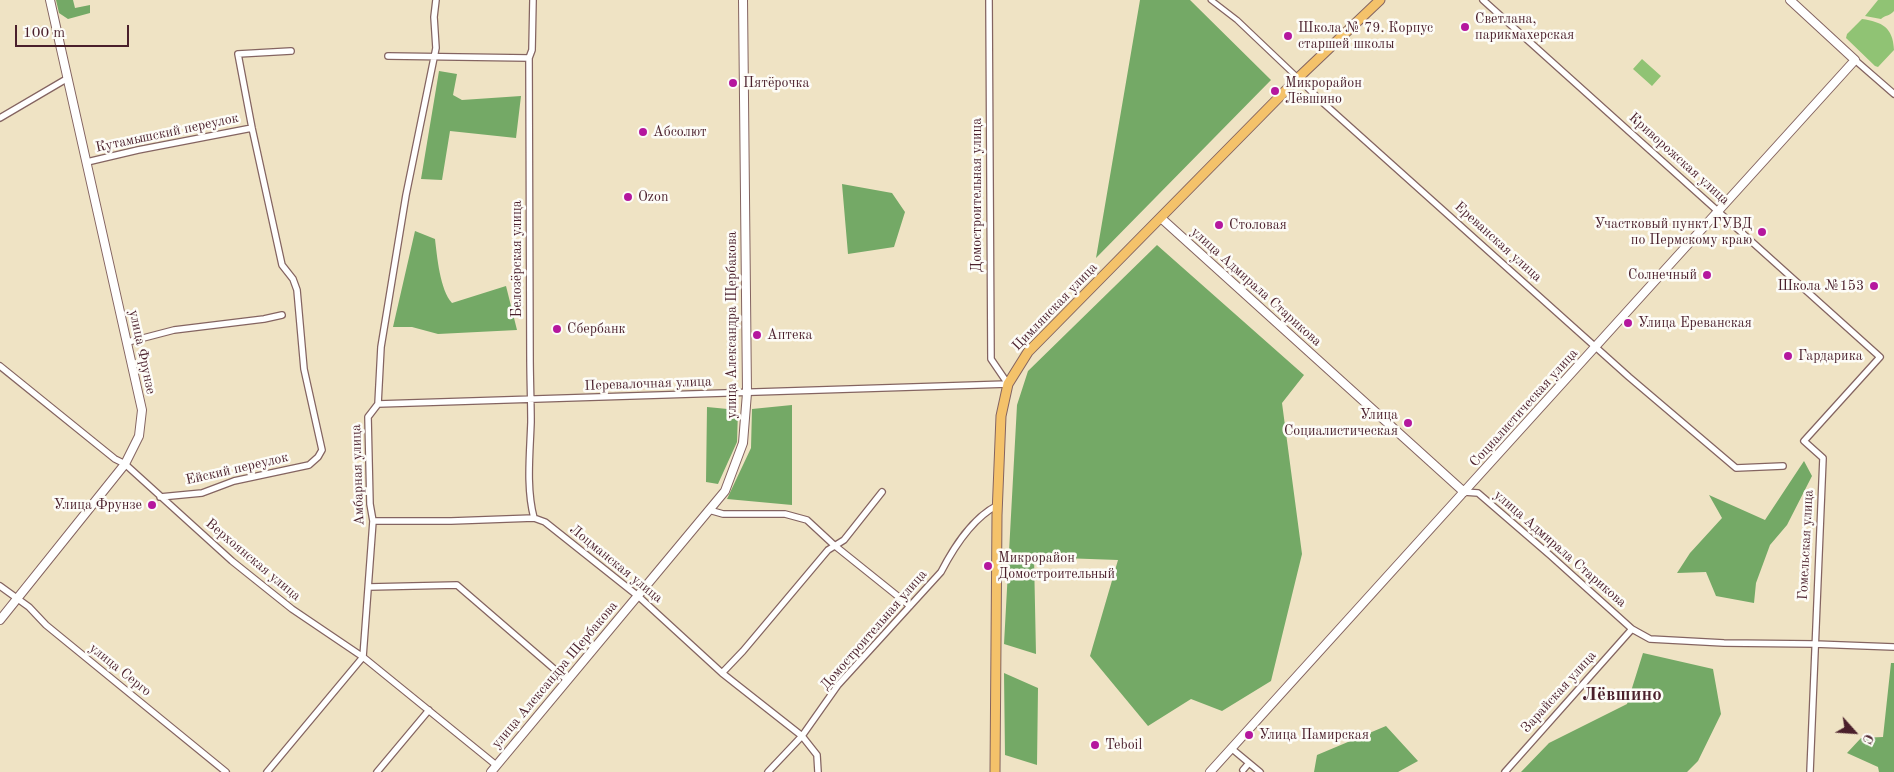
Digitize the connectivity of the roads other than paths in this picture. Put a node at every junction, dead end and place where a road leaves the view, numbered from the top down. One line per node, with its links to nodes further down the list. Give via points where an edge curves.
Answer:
1 (50, 0): 15 (street, улица Фрунзе)
2 (436, 0): 12 (street, Амбарная улица, via 436,48)
3 (533, 0): 13 (street, Белозёрская улица)
4 (743, 0): 29 (street, улица Александра Щербакова)
5 (989, 0): 28 (street, Домостроительная улица, via 990,359)
6 (1211, 0): 16 (street, Ереванская улица)
7 (1380, 0): 16 (main road, Цимлянская улица)
8 (1483, 0): 21 (street, Криворожская улица)
9 (1790, 0): 14 (street)
10 (291, 52): 19 (street, via 238,54)
11 (388, 56): 12 (street)
12 (433, 57): 13 (street); 31 (street, Амбарная улица, via 381,347)
13 (529, 58): 30 (street, Белозёрская улица)
14 (1856, 60): 17 (street); 21 (street, Социалистическая улица)
15 (68, 78): 18 (street); 20 (street, улица Фрунзе)
16 (1298, 78): 22 (main road, Цимлянская улица); 25 (street, Ереванская улица)
17 (1894, 94)
18 (0, 118)
19 (252, 128): 20 (street, Кутамышский переулок); 36 (street, Ейский переулок, via 282,265 297,290 304,369 322,450 309,464 234,481 202,493)
20 (87, 162): 24 (street, улица Фрунзе)
21 (1719, 212): 25 (street, Социалистическая улица); 26 (street, Криворожская улица)
22 (1161, 218): 28 (main road, Цимлянская улица, via 1028,352); 35 (street, улица Адмирала Старикова)
23 (282, 315): 24 (street, via 174,330)
24 (128, 342): 32 (street, улица Фрунзе, via 142,410 139,436)
25 (1596, 348): 33 (street, Ереванская улица, via 1736,468); 35 (street, Социалистическая улица)
26 (1880, 358): 49 (street, Гомельская улица, via 1804,442 1823,458)
27 (0, 366): 32 (street, Верхоянская улица)
28 (1008, 384): 29 (street, Перевалочная улица); 37 (main road, Цимлянская улица, via 1002,416)
29 (747, 393): 30 (street, Перевалочная улица); 38 (street, улица Александра Щербакова, via 743,443 725,491)
30 (531, 400): 31 (street, Перевалочная улица); 39 (street, Белозёрская улица, via 531,506)
31 (378, 404): 40 (street, Амбарная улица, via 368,417)
32 (125, 464): 36 (street, Верхоянская улица); 45 (street, улица Фрунзе)
33 (1783, 466)
34 (882, 492): 41 (street, via 844,540)
35 (1464, 492): 48 (street, улица Адмирала Старикова, via 1478,494); 56 (street, Социалистическая улица)
36 (160, 497): 51 (street, Верхоянская улица, via 292,609)
37 (998, 505): 46 (street, Домостроительная улица, via 984,512 953,550 941,572); 66 (main road, Цимлянская улица)
38 (710, 510): 41 (street, via 723,514 785,514 807,520); 44 (street, улица Александра Щербакова)
39 (534, 518): 40 (street); 44 (street, Лоцманская улица, via 545,522)
40 (373, 521): 43 (street, Амбарная улица)
41 (834, 546): 46 (street); 52 (street)
42 (0, 586): 45 (street, улица Серго)
43 (369, 587): 51 (street, Амбарная улица); 53 (street, via 457,585)
44 (638, 596): 52 (street, Лоцманская улица); 53 (street, улица Александра Щербакова)
45 (17, 599): 47 (street, улица Фрунзе); 60 (street, улица Серго)
46 (910, 606): 55 (street, Домостроительная улица, via 838,686)
47 (0, 620)
48 (1632, 630): 49 (street, улица Адмирала Старикова, via 1658,641); 69 (street, Зарайская улица)
49 (1814, 644): 50 (street, улица Адмирала Старикова); 70 (street, Гомельская улица)
50 (1894, 647)
51 (362, 657): 54 (street, Верхоянская улица); 61 (street)
52 (722, 673): 55 (street, Лоцманская улица)
53 (567, 680): 58 (street, улица Александра Щербакова)
54 (429, 710): 58 (street, Верхоянская улица); 62 (street)
55 (802, 736): 64 (street, Домостроительная улица); 65 (street, Лоцманская улица, via 817,755)
56 (1230, 748): 57 (street); 67 (street, Социалистическая улица)
57 (1249, 763): 59 (street); 68 (street)
58 (496, 765): 63 (street, улица Александра Щербакова)
59 (1243, 770)
60 (226, 772)
61 (267, 772)
62 (377, 772)
63 (491, 772)
64 (768, 772)
65 (818, 772)
66 (994, 772)
67 (1210, 772)
68 (1260, 772)
69 (1505, 772)
70 (1810, 772)

